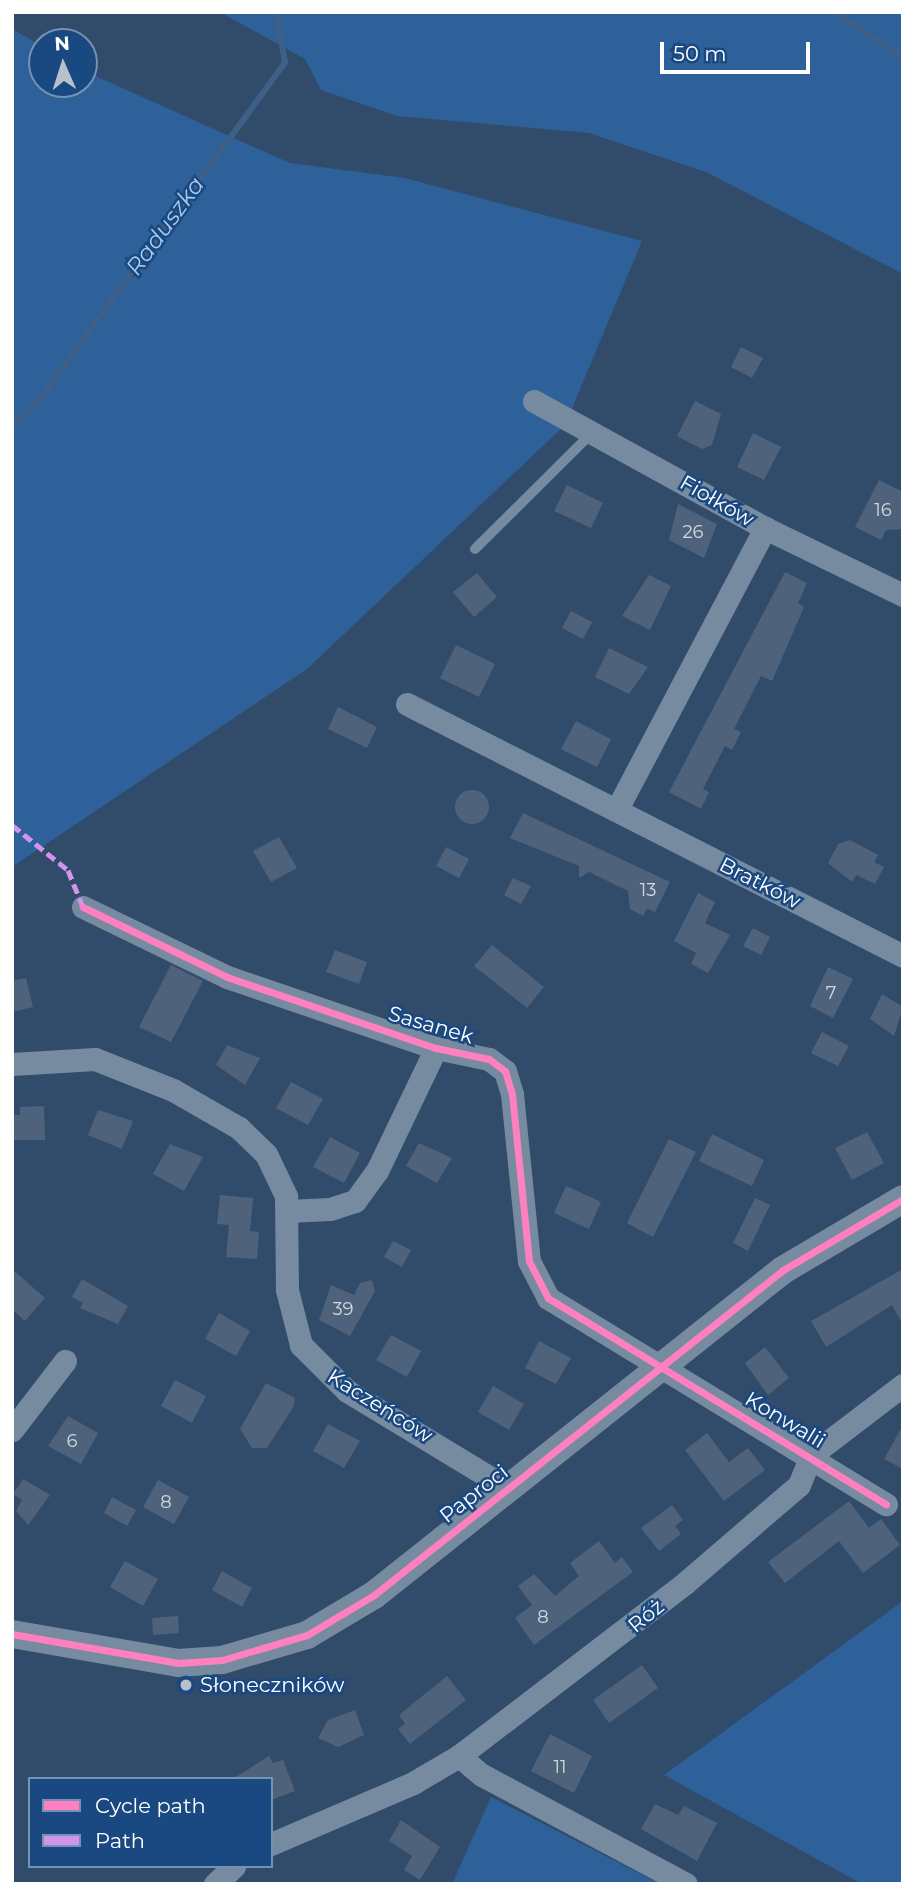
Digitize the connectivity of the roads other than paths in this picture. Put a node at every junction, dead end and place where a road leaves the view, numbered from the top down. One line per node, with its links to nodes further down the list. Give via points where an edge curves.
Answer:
1 (534, 401): 2 (street, Fiołków)
2 (593, 431): 3 (street, Fiołków); 4 (lane)
3 (765, 528): 5 (street, Fiołków); 7 (street)
4 (475, 549)
5 (903, 595)
6 (407, 704): 7 (street, Bratków)
7 (617, 809): 9 (street, Bratków)
8 (83, 907): 10 (street, Sasanek, via 227,977)
9 (903, 956)
10 (436, 1048): 13 (street, via 377,1171 355,1201); 15 (street, Sasanek, via 489,1059 505,1071 529,1261 548,1298)
11 (12, 1065): 13 (street, Kaczeńców, via 63,1056 95,1059 173,1090 239,1128 266,1154)
12 (903, 1199): 15 (street, Paproci, via 783,1270)
13 (287, 1210): 19 (street, Kaczeńców, via 290,1309 313,1361 347,1391)
14 (65, 1361): 17 (street)
15 (664, 1368): 18 (street, Konwalii); 19 (street, Paproci)
16 (903, 1385): 18 (street, via 860,1412)
17 (12, 1430)
18 (811, 1455): 20 (street, Konwalii); 22 (street, Róż, via 799,1485 685,1583)
19 (509, 1489): 21 (street, Paproci, via 374,1595 266,1650 178,1662)
20 (886, 1504)
21 (12, 1634)
22 (459, 1756): 23 (street, Róż, via 413,1783); 26 (street, via 482,1775)
23 (273, 1843)
24 (232, 1868): 25 (street)
25 (215, 1884)
26 (686, 1884)

